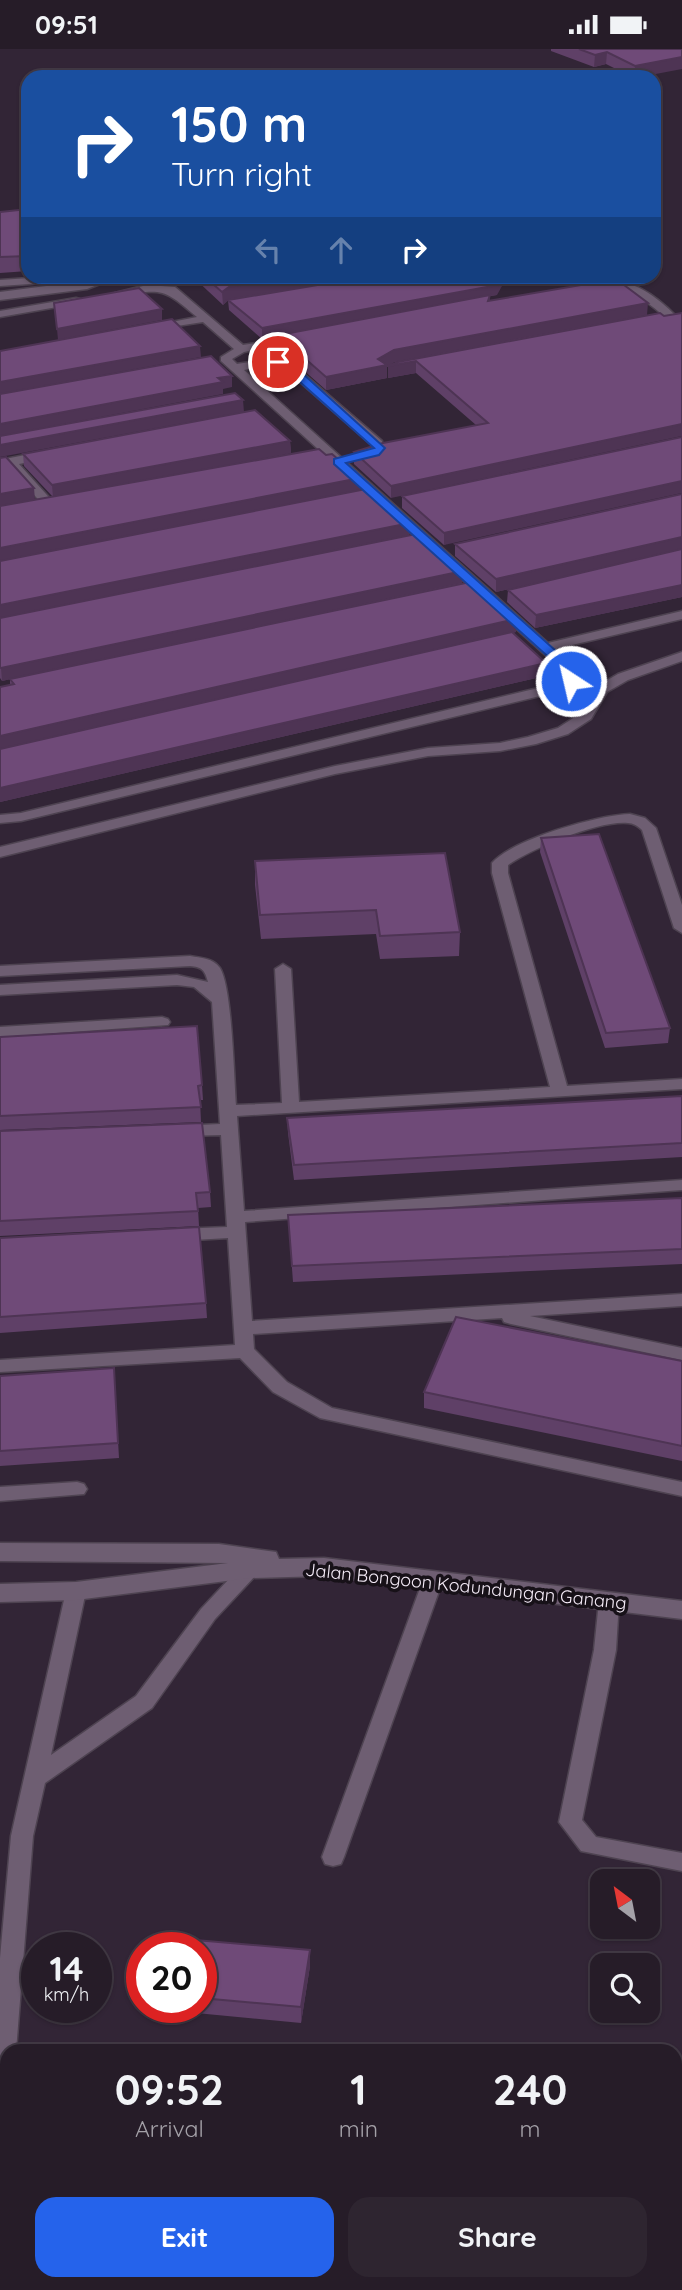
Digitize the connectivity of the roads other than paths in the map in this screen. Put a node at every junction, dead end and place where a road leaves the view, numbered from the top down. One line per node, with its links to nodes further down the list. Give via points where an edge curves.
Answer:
1 (21, 282): 2 (lane)
2 (0, 283)
3 (90, 284): 6 (street)
4 (620, 284): 9 (lane, via 633,287)
5 (107, 295): 10 (lane, via 171,289)
6 (0, 296)
7 (94, 297): 8 (lane)
8 (0, 314)
9 (677, 316): 11 (lane)
10 (207, 318): 12 (lane); 14 (lane)
11 (659, 319)
12 (142, 330)
13 (309, 336): 14 (lane)
14 (241, 349): 15 (lane)
15 (225, 359): 16 (lane); 17 (lane)
16 (212, 361)
17 (235, 368): 18 (lane); 23 (lane, via 268,362 287,365 380,448)
18 (263, 393): 19 (lane); 20 (lane)
19 (250, 396)
20 (282, 411): 21 (lane); 23 (lane, via 319,453)
21 (268, 414)
22 (52, 454): 24 (lane)
23 (338, 461): 27 (lane, via 368,495 396,503 417,540 445,551 470,588 498,599 523,637)
24 (5, 463): 25 (lane)
25 (50, 504)
26 (682, 615): 27 (lane)
27 (544, 648): 29 (lane, via 571,671 571,681 564,686)
28 (682, 656): 30 (lane, via 602,689 586,716 563,731 531,741 428,752 335,770)
29 (0, 820)
30 (0, 852)
31 (682, 929): 39 (lane, via 649,828 631,818 614,819 521,849 500,863)
32 (283, 969): 40 (lane)
33 (0, 971): 35 (lane, via 205,963 214,969)
34 (0, 989): 35 (lane, via 177,980 199,983)
35 (220, 1001): 41 (lane)
36 (162, 1023): 37 (lane)
37 (0, 1032)
38 (682, 1084): 39 (lane)
39 (560, 1091): 40 (lane)
40 (291, 1107): 41 (lane)
41 (228, 1120): 42 (lane); 44 (lane)
42 (162, 1132)
43 (682, 1185): 44 (lane)
44 (236, 1224): 45 (lane); 48 (lane)
45 (153, 1237)
46 (682, 1300): 47 (lane)
47 (487, 1313): 48 (lane); 50 (lane)
48 (243, 1328): 49 (lane)
49 (245, 1351): 51 (lane); 53 (lane, via 280,1387 327,1413)
50 (682, 1354)
51 (0, 1366)
52 (77, 1489): 54 (lane)
53 (682, 1489)
54 (0, 1494)
55 (0, 1552): 56 (street, via 219,1553)
56 (324, 1567): 57 (street, Jalan Bongoon Kodundungan Ganang); 58 (street, Jalan Bongoon Kodundungan Ganang)
57 (250, 1569): 59 (street, Jalan Bongoon Kodundungan Ganang); 63 (lane, via 208,1614 144,1702)
58 (432, 1580): 61 (street, Jalan Bongoon Kodundungan Ganang); 64 (lane)
59 (76, 1591): 60 (street, Jalan Bongoon Kodundungan Ganang); 63 (lane)
60 (0, 1593)
61 (609, 1601): 62 (street, Jalan Bongoon Kodundungan Ganang); 65 (lane, via 605,1650 569,1822 590,1845)
62 (682, 1610)
63 (35, 1778): 66 (lane, via 22,1836)
64 (333, 1857)
65 (682, 1862)
66 (5, 2044)

